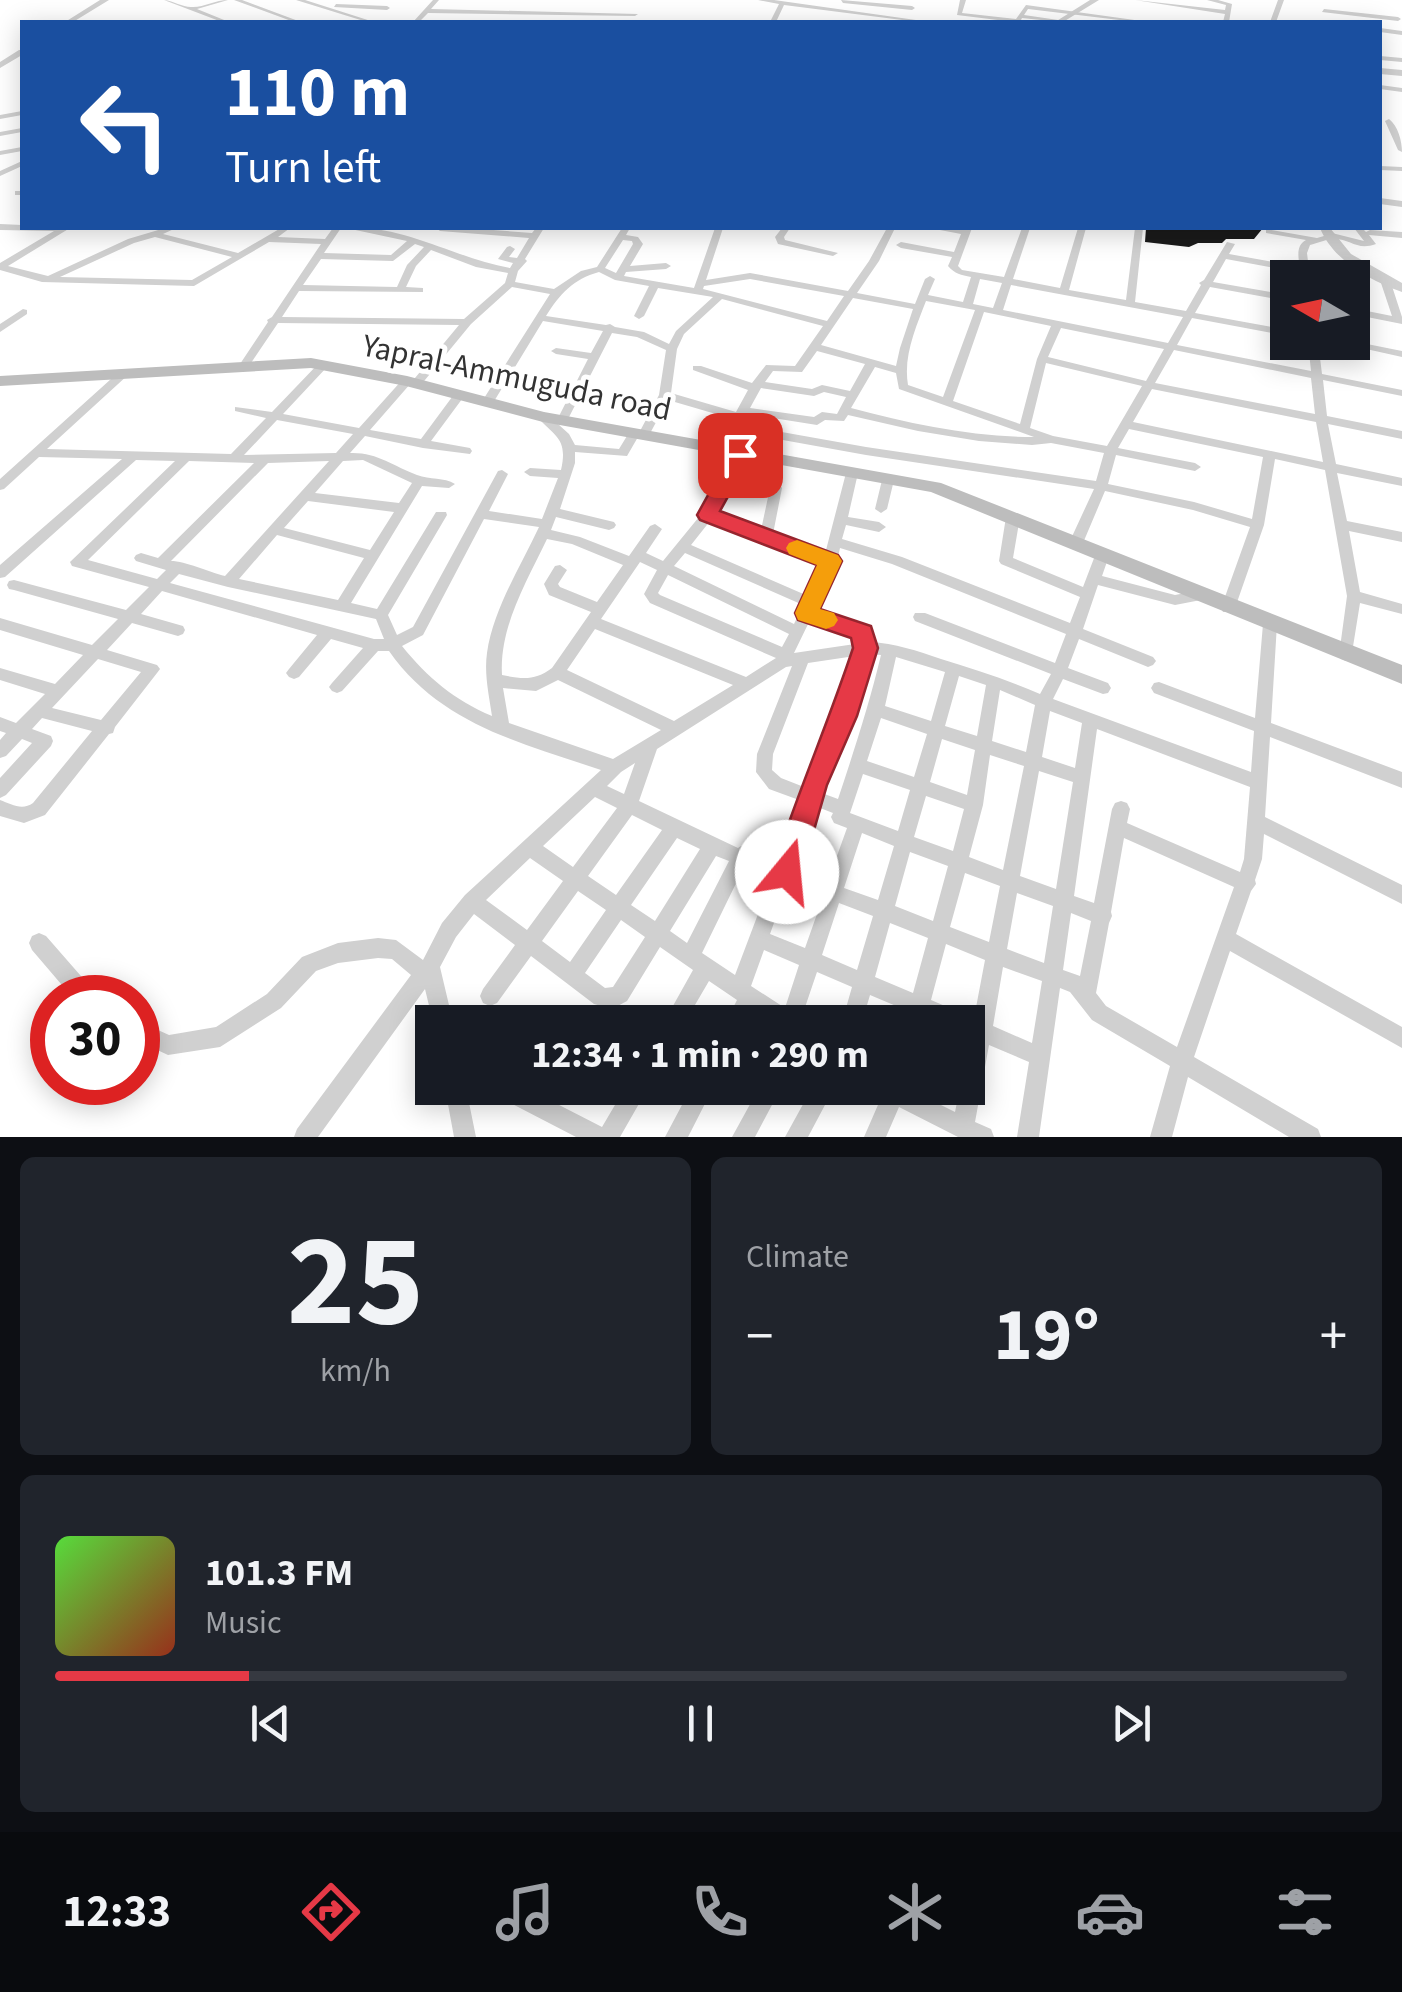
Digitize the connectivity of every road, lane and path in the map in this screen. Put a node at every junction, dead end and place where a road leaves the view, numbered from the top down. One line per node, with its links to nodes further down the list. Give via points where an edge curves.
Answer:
1 (105, 0): 37 (street)
2 (168, 0): 24 (street)
3 (226, 0): 24 (street)
4 (237, 0): 39 (street)
5 (299, 0): 22 (street)
6 (394, 0): 25 (street)
7 (436, 0): 27 (street)
8 (600, 0): 31 (street)
9 (641, 0): 32 (street)
10 (754, 0): 23 (street)
11 (762, 0): 23 (street)
12 (842, 0): 26 (street)
13 (917, 0): 26 (street)
14 (964, 0): 46 (street, via 959,14)
15 (1095, 0): 34 (street)
16 (1107, 0): 33 (street)
17 (1138, 0): 29 (street)
18 (1210, 0): 29 (street, via 1229,4)
19 (1355, 0): 21 (street); 35 (street)
20 (992, 2): 46 (street)
21 (1389, 4)
22 (315, 5): 25 (street); 40 (street)
23 (781, 5): 44 (street); 45 (street)
24 (188, 8): 30 (street); 38 (street)
25 (387, 8): 41 (street)
26 (912, 8): 45 (street)
27 (426, 11): 31 (street); 42 (street)
28 (1324, 11): 35 (street)
29 (1225, 12): 49 (street)
30 (169, 13)
31 (593, 13): 32 (street)
32 (638, 13): 43 (street)
33 (1090, 17): 34 (street); 48 (street)
34 (1077, 18): 47 (street, via 1026,7)
35 (1362, 18): 36 (street)
36 (1398, 18)
37 (72, 20)
38 (221, 20)
39 (292, 20)
40 (364, 20)
41 (373, 20)
42 (418, 20)
43 (635, 20)
44 (774, 20)
45 (904, 20)
46 (982, 20): 47 (street)
47 (1018, 20)
48 (1117, 20)
49 (1226, 20)
50 (20, 55): 51 (street)
51 (0, 66)
52 (1384, 120): 53 (street); 54 (street)
53 (1402, 122)
54 (1401, 144)
55 (62, 230): 96 (street)
56 (167, 230): 75 (street)
57 (283, 230): 77 (street)
58 (336, 230): 80 (street)
59 (360, 230): 79 (street)
60 (435, 230): 79 (street)
61 (488, 230): 71 (street)
62 (718, 230): 109 (street)
63 (784, 230): 85 (street, via 781,242)
64 (889, 230): 116 (street)
65 (967, 230): 86 (street)
66 (1025, 230): 104 (street)
67 (1081, 230): 114 (street)
68 (1139, 230): 121 (street)
69 (1360, 230): 73 (street, via 1371,244 1348,243)
70 (1269, 231): 78 (street)
71 (538, 232): 92 (street)
72 (623, 232): 97 (street); 99 (street, via 638,240)
73 (1332, 233): 78 (street); 105 (street, via 1354,261)
74 (1370, 233): 76 (street)
75 (157, 234): 87 (street); 102 (street)
76 (1402, 235)
77 (268, 239): 80 (street); 87 (street)
78 (1312, 239): 91 (street, via 1303,248)
79 (416, 241): 82 (street); 88 (street, via 393,258)
80 (326, 242): 88 (street)
81 (1230, 244): 89 (street)
82 (431, 245): 93 (street); 98 (street)
83 (901, 245): 86 (street)
84 (510, 249): 92 (street, via 503,258)
85 (833, 253)
86 (958, 255): 100 (street, via 954,270)
87 (240, 256): 102 (street, via 194,283)
88 (319, 256): 110 (street)
89 (1222, 256): 95 (street); 106 (street)
90 (402, 260): 93 (street)
91 (1304, 260)
92 (522, 261): 98 (street)
93 (415, 262): 112 (street)
94 (666, 266): 99 (street)
95 (1270, 266)
96 (0, 267): 102 (street)
97 (600, 269): 99 (street); 115 (street)
98 (513, 272): 107 (street)
99 (621, 274): 108 (street)
100 (976, 275): 104 (street); 122 (street)
101 (761, 278): 109 (street); 116 (street); 119 (street)
102 (47, 279)
103 (930, 279): 120 (street)
104 (1008, 280): 114 (street); 124 (street)
105 (1385, 280): 111 (street); 130 (street)
106 (1204, 283): 117 (street); 126 (street)
107 (510, 284): 115 (street); 131 (street)
108 (655, 284): 109 (street); 127 (street)
109 (700, 287): 118 (street)
110 (295, 288): 112 (street); 129 (street)
111 (1402, 288)
112 (400, 290): 113 (street)
113 (420, 290)
114 (1064, 291): 121 (street)
115 (556, 292): 128 (street)
116 (852, 293): 120 (street); 132 (street)
117 (1270, 295)
118 (720, 296): 119 (street); 137 (street)
119 (739, 302): 132 (street)
120 (920, 302): 122 (street); 152 (street)
121 (1130, 304): 126 (street)
122 (974, 307): 124 (street); 164 (street)
123 (23, 312): 135 (street)
124 (997, 312): 133 (street)
125 (1370, 314): 130 (street)
126 (1188, 315): 136 (street); 140 (street)
127 (639, 316)
128 (541, 318): 134 (street); 163 (street)
129 (272, 320): 131 (street); 148 (street)
130 (1400, 320)
131 (467, 322): 156 (street)
132 (831, 324): 139 (street)
133 (1057, 324): 140 (street); 146 (street)
134 (610, 328): 138 (street); 145 (street)
135 (0, 329)
136 (1270, 330)
137 (680, 332): 138 (street); 142 (street)
138 (640, 334): 142 (street)
139 (816, 348): 149 (street); 158 (street, via 798,370 770,366)
140 (1171, 348): 154 (street); 157 (street)
141 (1370, 348): 144 (street)
142 (672, 349): 162 (street)
143 (556, 351): 145 (street)
144 (1402, 354)
145 (595, 357): 170 (street)
146 (1042, 359): 157 (street); 172 (street)
147 (1316, 360): 154 (street)
148 (245, 364): 150 (main road, Yapral-Ammuguda road); 153 (main road, Yapral-Ammuguda road)
149 (870, 364): 152 (street); 161 (street)
150 (323, 365): 156 (main road, Yapral-Ammuguda road); 167 (street)
151 (697, 368): 158 (street)
152 (901, 371): 164 (street, via 903,387)
153 (125, 372): 155 (main road, Yapral-Ammuguda road); 181 (street)
154 (1318, 377): 159 (street); 168 (street)
155 (0, 381)
156 (411, 383): 160 (main road, Yapral-Ammuguda road); 173 (street)
157 (1150, 385): 168 (street); 171 (street)
158 (756, 386): 161 (street); 169 (street)
159 (1402, 393)
160 (459, 395): 163 (main road, Yapral-Ammuguda road); 177 (street)
161 (852, 395): 166 (street)
162 (664, 396): 169 (street); 174 (street)
163 (488, 403): 170 (main road, Yapral-Ammuguda road)
164 (946, 403): 172 (street)
165 (239, 408): 167 (street)
166 (844, 410): 169 (street, via 840,418 822,416 817,422); 176 (street, via 966,433)
167 (276, 415): 173 (street); 187 (street)
168 (1321, 417): 175 (street); 190 (street)
169 (739, 418): 182 (street); 200 (street, via 890,457)
170 (552, 419): 174 (main road, Yapral-Ammuguda road); 178 (street)
171 (1129, 425): 179 (street); 183 (street)
172 (1024, 426): 176 (street)
173 (358, 434): 177 (street); 186 (street)
174 (638, 435): 178 (street, via 623,453); 182 (main road, Yapral-Ammuguda road)
175 (1402, 435)
176 (1051, 439): 179 (street)
177 (423, 444): 180 (street)
178 (570, 448): 194 (street)
179 (1111, 450): 189 (street); 200 (street)
180 (466, 451)
181 (37, 452): 184 (street); 199 (street)
182 (732, 454): 192 (main road, Yapral-Ammuguda road); 206 (street)
183 (1270, 454): 190 (street); 211 (street)
184 (132, 457): 185 (street); 230 (street)
185 (186, 457): 187 (street); 234 (street, via 77,562)
186 (339, 457): 188 (street); 196 (street, via 378,460); 202 (street)
187 (234, 458): 188 (street)
188 (264, 459): 227 (street)
189 (1194, 467)
190 (1331, 467): 197 (street); 212 (street)
191 (530, 472): 194 (street)
192 (852, 473): 195 (main road, Yapral-Ammuguda road); 209 (street)
193 (502, 474): 205 (street)
194 (564, 474): 210 (street)
195 (888, 480): 204 (street); 208 (main road, Yapral-Ammuguda road, via 934,488)
196 (419, 482): 198 (street); 203 (street)
197 (1402, 482)
198 (448, 484)
199 (0, 486)
200 (1101, 487): 211 (street); 220 (street)
201 (776, 488): 217 (street)
202 (305, 496): 203 (street); 216 (street)
203 (400, 508): 223 (street)
204 (882, 509)
205 (481, 514): 210 (street); 253 (street, via 418,631)
206 (708, 515): 217 (street); 221 (street)
207 (441, 516): 242 (street)
208 (1013, 518): 220 (main road, Yapral-Ammuguda road); 235 (street, via 1006,561)
209 (841, 520): 214 (street); 219 (street)
210 (546, 522): 213 (street); 225 (street, via 575,540); 266 (street, via 508,607 495,649)
211 (1257, 524): 240 (street)
212 (1339, 524): 218 (street); 237 (street)
213 (609, 525)
214 (879, 527)
215 (655, 529): 225 (street)
216 (275, 530): 223 (street); 232 (street)
217 (766, 536): 226 (street)
218 (1402, 537)
219 (836, 542): 226 (street); 250 (street)
220 (1076, 543): 222 (main road, Yapral-Ammuguda road)
221 (681, 546): 228 (street); 239 (street)
222 (1103, 553): 231 (street); 236 (main road, Yapral-Ammuguda road)
223 (372, 555): 238 (street)
224 (141, 558): 227 (street)
225 (636, 559): 228 (street); 243 (street)
226 (830, 561): 239 (street)
227 (169, 564): 232 (street); 234 (street)
228 (664, 569): 249 (street); 258 (street, via 652,588 655,600)
229 (560, 570): 243 (street, via 554,592)
230 (0, 572)
231 (1094, 579): 235 (street); 236 (street, via 1175,600)
232 (228, 582): 238 (street)
233 (14, 585): 244 (street)
234 (159, 586): 244 (street); 251 (street)
235 (1088, 595): 250 (street)
236 (1201, 596): 240 (main road, Yapral-Ammuguda road)
237 (1354, 596): 241 (street); 257 (street)
238 (341, 607): 242 (street)
239 (809, 608): 249 (street); 254 (street, via 862,632)
240 (1228, 608): 247 (main road, Yapral-Ammuguda road)
241 (1402, 609)
242 (381, 615): 253 (street)
243 (597, 616): 261 (street); 268 (street)
244 (129, 617): 248 (street); 256 (street)
245 (920, 618): 263 (street)
246 (0, 624): 256 (street)
247 (1270, 624): 257 (main road, Yapral-Ammuguda road); 279 (street)
248 (178, 630)
249 (798, 632): 258 (street)
250 (1074, 632): 259 (street); 263 (street)
251 (326, 634): 252 (street); 262 (street)
252 (374, 645): 253 (street); 269 (street)
253 (392, 645): 278 (street, via 427,689)
254 (865, 648): 255 (street); 258 (street); 296 (street)
255 (890, 649): 260 (street); 275 (street)
256 (97, 650): 272 (street); 280 (street, via 152,669)
257 (1346, 655): 265 (main road, Yapral-Ammuguda road)
258 (790, 658): 268 (street); 296 (street, via 764,772)
259 (1148, 661)
260 (954, 668): 267 (street); 282 (street)
261 (557, 672): 266 (street, via 532,687); 281 (street)
262 (294, 673)
263 (1059, 673): 270 (street); 273 (street)
264 (0, 674): 272 (street)
265 (1402, 675)
266 (496, 680): 278 (street)
267 (994, 681): 273 (street); 285 (street)
268 (744, 683): 281 (street)
269 (337, 687)
270 (1103, 688)
271 (1159, 688): 279 (street)
272 (58, 691): 274 (street)
273 (1044, 702): 276 (street); 287 (street)
274 (39, 710): 280 (street); 283 (street)
275 (876, 710): 282 (street); 288 (street)
276 (1091, 718): 290 (street); 292 (street)
277 (0, 724): 283 (street)
278 (501, 726): 289 (street)
279 (1264, 727): 291 (street); 292 (street)
280 (107, 728): 299 (street, via 31,815)
281 (675, 728): 284 (street)
282 (937, 729): 285 (street); 293 (street)
283 (20, 731): 286 (street); 295 (street, via 44,740)
284 (650, 746): 289 (street); 297 (street)
285 (985, 746): 287 (street); 298 (street)
286 (0, 751)
287 (1032, 762): 290 (street); 311 (street)
288 (856, 764): 293 (street); 300 (street)
289 (616, 767): 294 (street)
290 (1082, 778): 315 (street)
291 (1402, 780)
292 (1260, 783): 301 (street)
293 (919, 787): 298 (street); 304 (street)
294 (594, 788): 297 (street); 306 (street)
295 (0, 790)
296 (810, 798): 300 (street); 309 (street)
297 (629, 805): 303 (street); 310 (street)
298 (974, 805): 308 (street)
299 (0, 808)
300 (842, 808): 302 (street, via 840,817)
301 (1257, 822): 312 (street); 314 (street)
302 (857, 823): 304 (street); 313 (street)
303 (674, 827): 305 (street); 317 (street)
304 (904, 841): 308 (street); 318 (street)
305 (712, 846): 307 (street); 321 (street)
306 (528, 848): 310 (street); 316 (street)
307 (741, 855): 309 (street); 327 (street)
308 (959, 862): 311 (street); 320 (street)
309 (787, 872): 313 (street); 323 (street)
310 (573, 878): 317 (street); 325 (street)
311 (1008, 880): 315 (street); 326 (street)
312 (1247, 884): 319 (street, via 1119,818); 322 (street)
313 (833, 889): 318 (street); 328 (street)
314 (1402, 895)
315 (1062, 900): 319 (street); 332 (street)
316 (472, 901): 325 (street); 329 (street)
317 (620, 909): 321 (street); 331 (street)
318 (886, 910): 320 (street); 333 (street)
319 (1102, 916): 335 (street)
320 (940, 930): 326 (street); 344 (street)
321 (660, 936): 327 (street); 331 (street, via 612,999)
322 (1227, 938): 347 (street); 350 (street)
323 (760, 939): 328 (street); 334 (street)
324 (38, 944): 330 (street)
325 (526, 944): 331 (street); 336 (street)
326 (994, 953): 332 (street); 345 (street)
327 (698, 961): 334 (street); 338 (street)
328 (813, 963): 333 (street); 341 (street)
329 (427, 970): 337 (street); 348 (street, via 396,950 338,953 310,964 274,1001 220,1037); 361 (street)
330 (67, 975)
331 (572, 975)
332 (1050, 976): 335 (street); 349 (street)
333 (864, 983): 342 (street); 343 (street)
334 (744, 994): 339 (street); 340 (street)
335 (1086, 995): 350 (street, via 1099,1013)
336 (490, 996)
337 (437, 1005)
338 (681, 1005)
339 (741, 1005)
340 (762, 1005)
341 (796, 1005)
342 (857, 1005)
343 (902, 1005)
344 (919, 1005)
345 (980, 1005)
346 (985, 1034): 349 (street)
347 (1402, 1038)
348 (160, 1040)
349 (1038, 1056): 369 (street)
350 (1182, 1061): 370 (street); 371 (street)
351 (459, 1105): 362 (street)
352 (538, 1105): 363 (street)
353 (627, 1105): 364 (street)
354 (693, 1105): 365 (street)
355 (761, 1105): 366 (street)
356 (814, 1105): 367 (street)
357 (887, 1105): 368 (street)
358 (921, 1105): 360 (street)
359 (973, 1105): 360 (street)
360 (973, 1132)
361 (306, 1137)
362 (465, 1137)
363 (599, 1137)
364 (608, 1137)
365 (676, 1137)
366 (743, 1137)
367 (796, 1137)
368 (875, 1137)
369 (1028, 1137)
370 (1161, 1137)
371 (1310, 1137)

